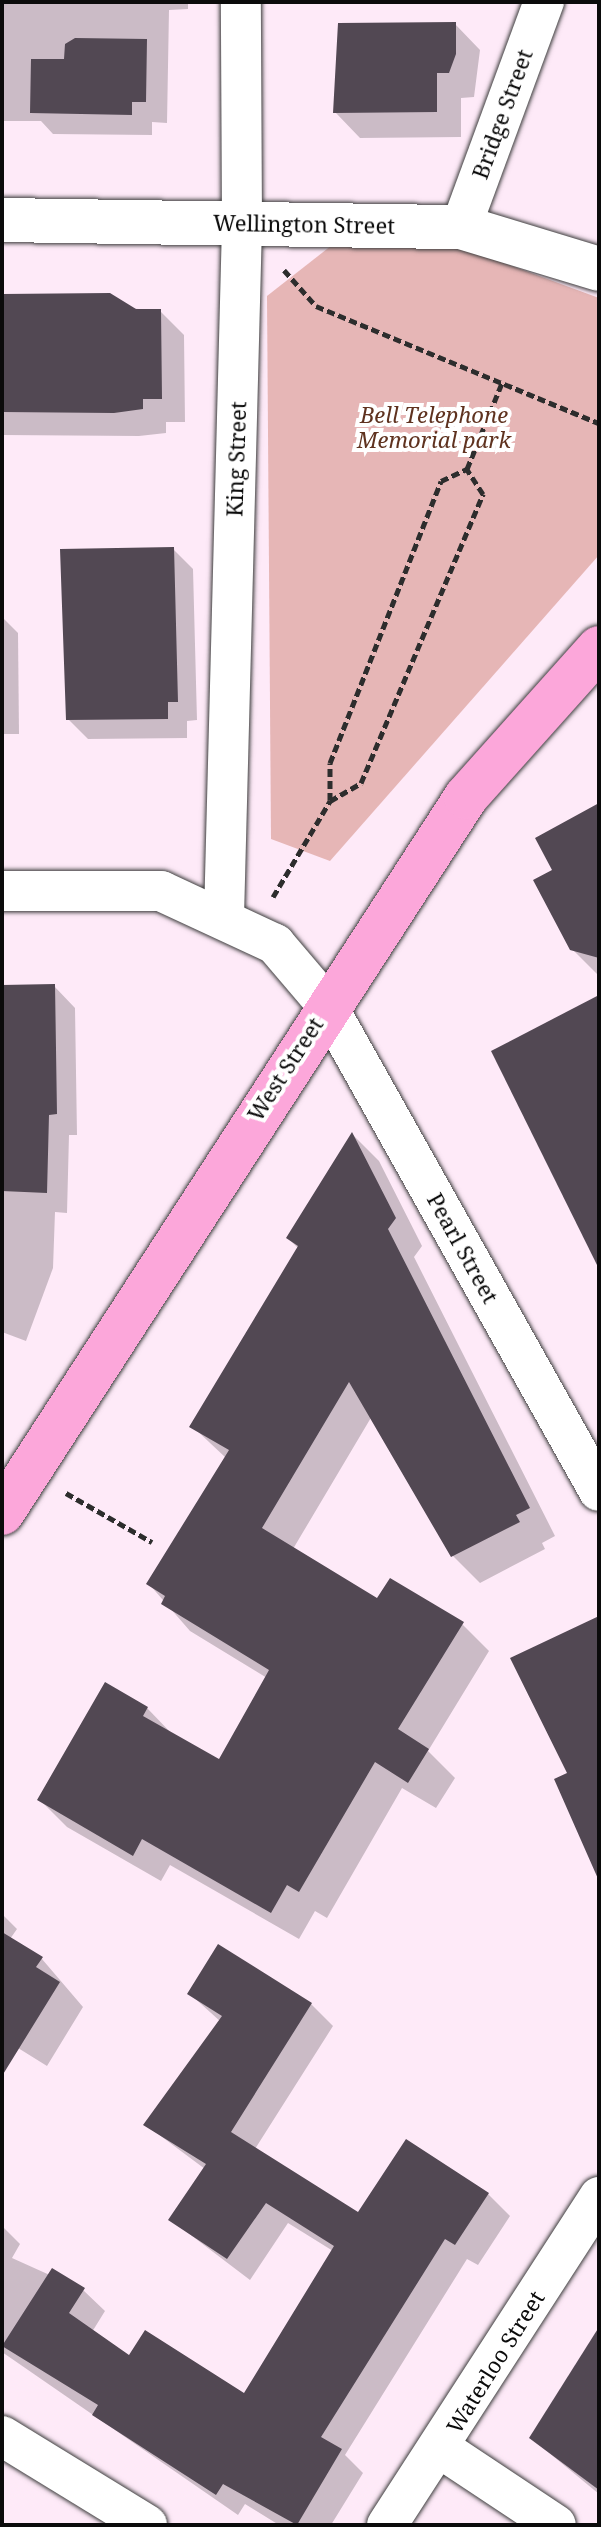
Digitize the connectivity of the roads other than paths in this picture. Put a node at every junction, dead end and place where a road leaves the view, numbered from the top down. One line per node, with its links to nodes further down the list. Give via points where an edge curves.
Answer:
1 (241, 2): 4 (street, King Street)
2 (544, 2): 5 (street, Bridge Street)
3 (2, 220): 4 (street, Wellington Street)
4 (242, 223): 5 (street, Wellington Street); 9 (street, King Street)
5 (461, 227): 6 (street, Wellington Street)
6 (599, 269)
7 (599, 648): 10 (main road, West Street, via 466,797)
8 (2, 891): 9 (street, Pearl Street, via 161,891)
9 (238, 924): 10 (street, Pearl Street, via 275,944)
10 (326, 1004): 11 (street, Pearl Street); 12 (main road, West Street)
11 (599, 1491)
12 (2, 1513)
13 (599, 2197): 15 (street, Waterloo Street)
14 (2, 2436): 16 (street)
15 (440, 2448): 17 (street, Waterloo Street); 18 (street)
16 (147, 2525)
17 (387, 2525)
18 (556, 2525)

